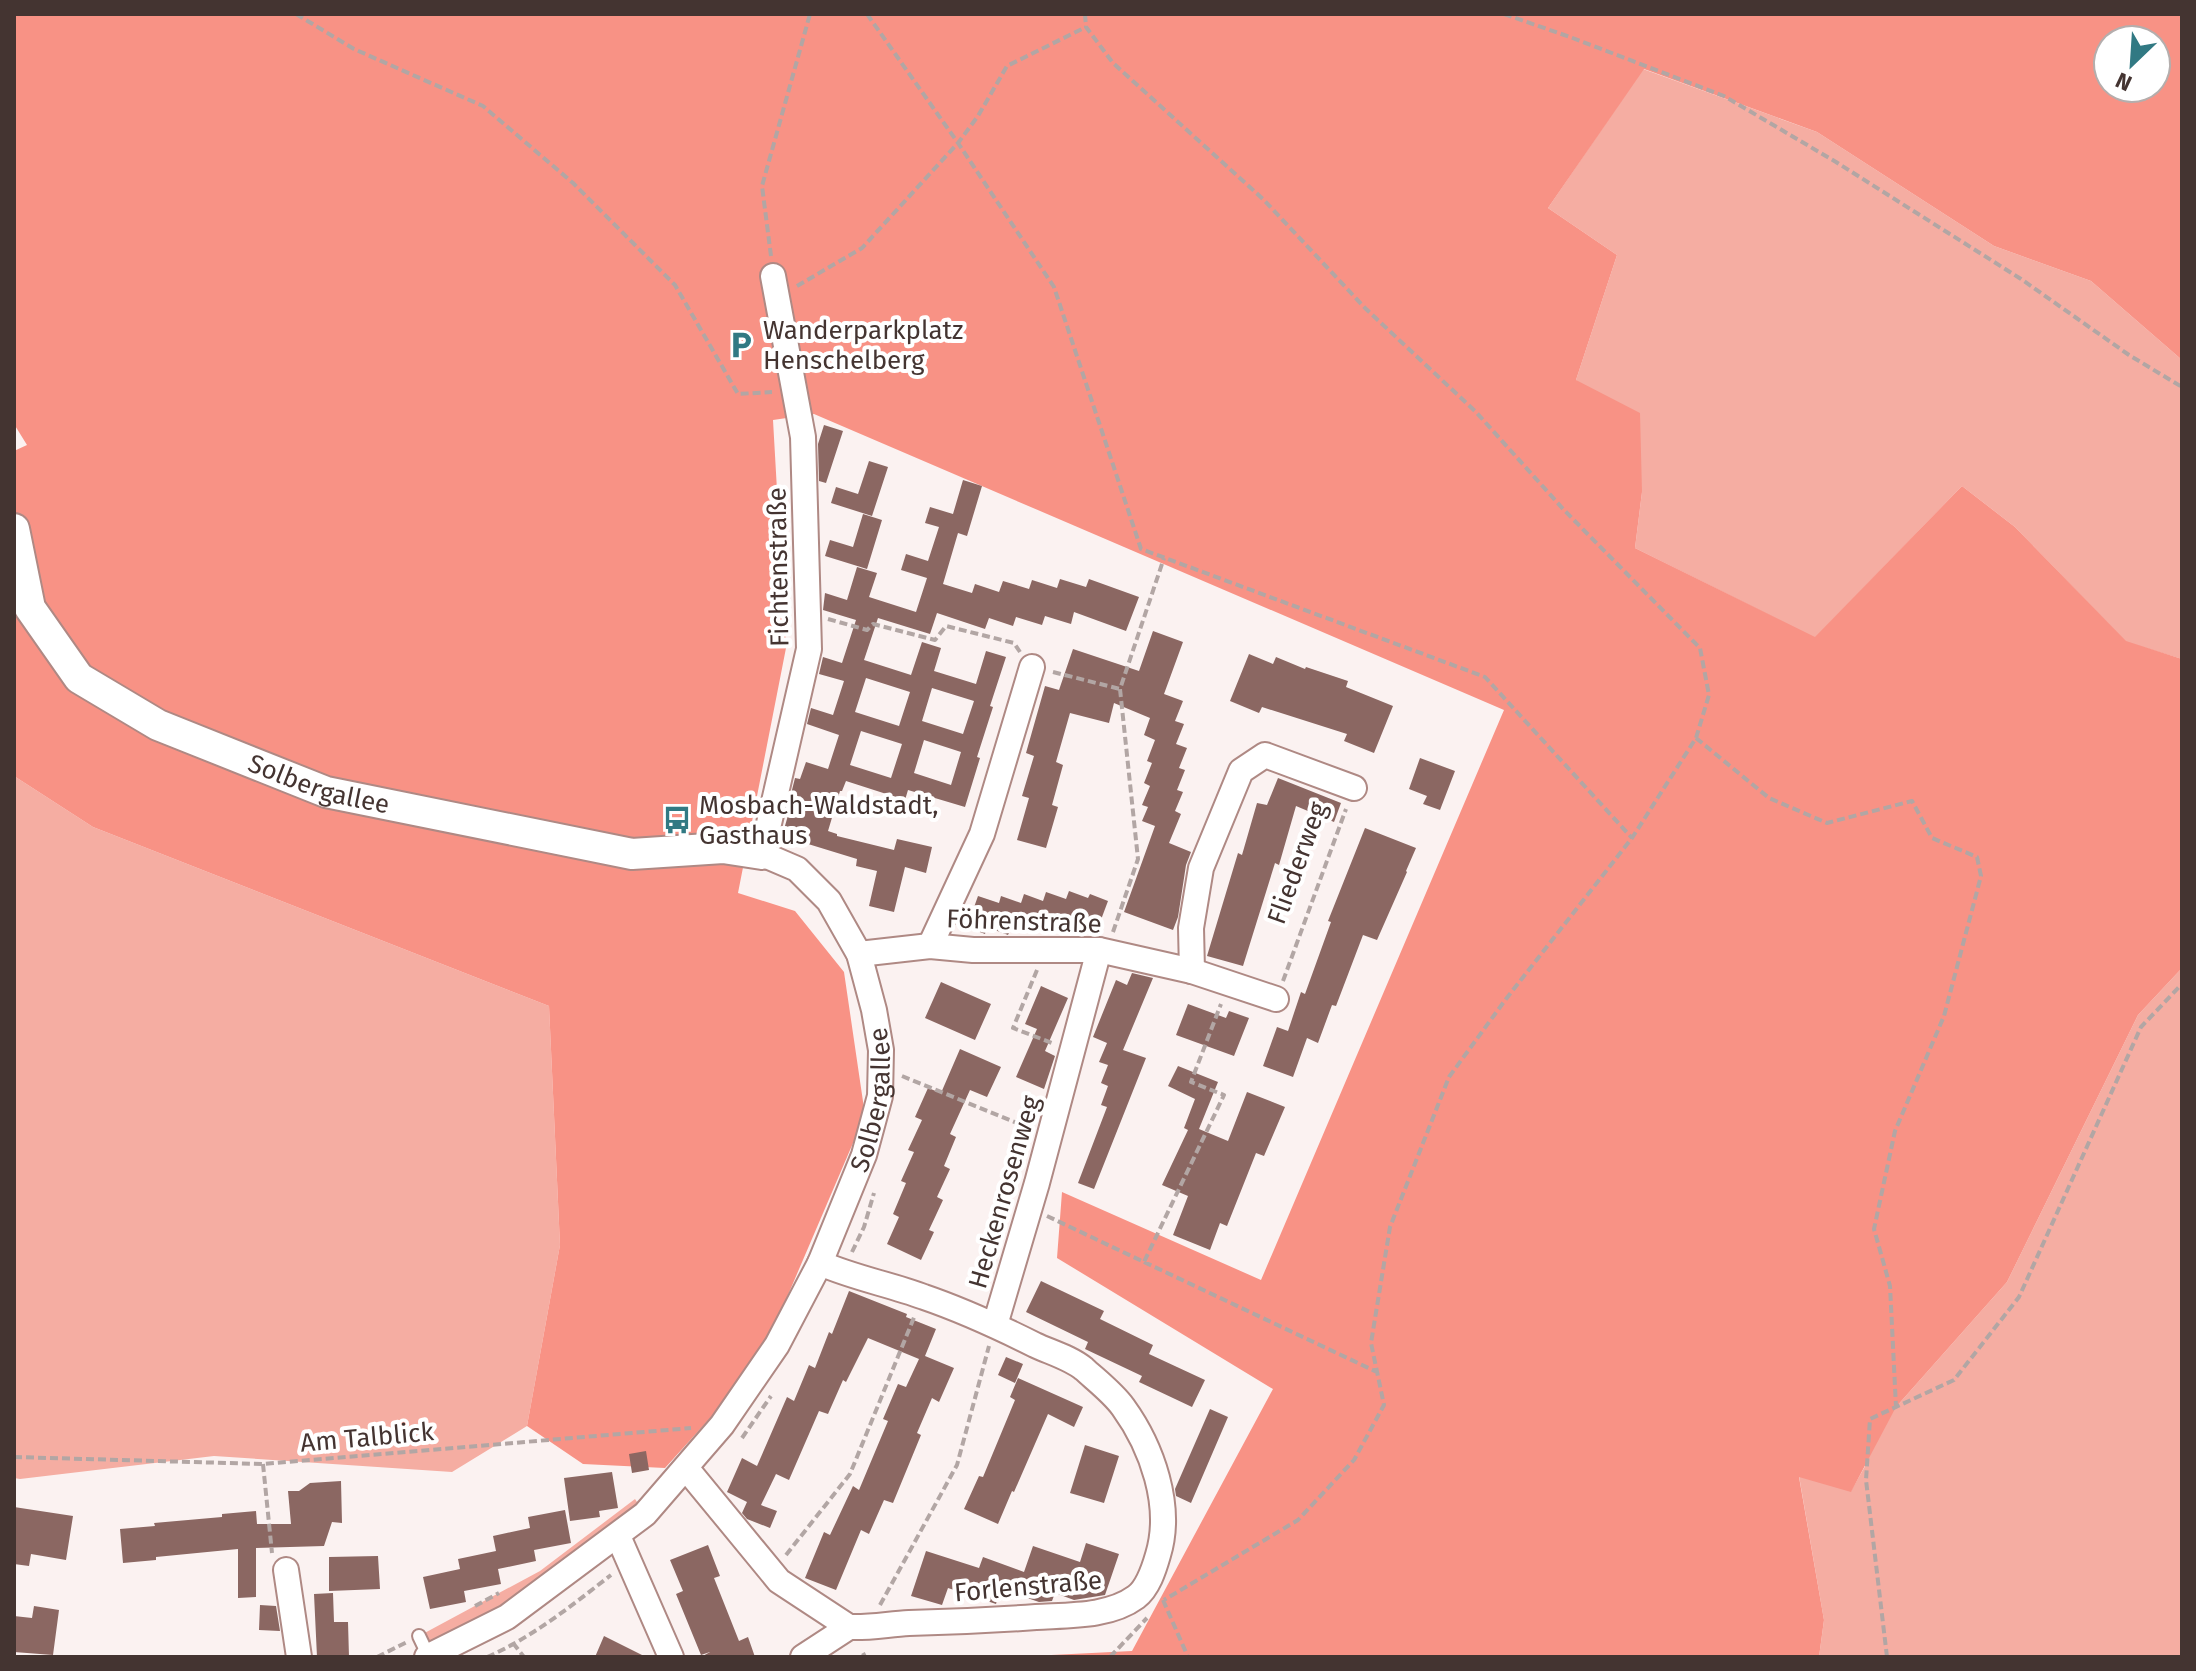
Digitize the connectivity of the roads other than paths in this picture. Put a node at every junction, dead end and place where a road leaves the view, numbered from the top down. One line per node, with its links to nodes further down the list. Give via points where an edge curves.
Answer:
1 (775, 287): 5 (street, Fichtenstraße, via 803,437 809,649)
2 (14, 529): 5 (street, Solbergallee, via 30,608 79,678 158,725 326,792 632,854 723,848)
3 (1032, 667): 6 (street, via 982,834)
4 (1354, 788): 9 (street, Fliederweg, via 1265,755 1241,771 1201,868 1191,928)
5 (762, 854): 8 (street, Solbergallee, via 797,869 829,901)
6 (930, 946): 7 (street, Föhrenstraße); 8 (street, Föhrenstraße)
7 (1099, 950): 9 (street, Föhrenstraße); 12 (street, Heckenrosenweg)
8 (859, 954): 11 (street, Solbergallee, via 881,1050 880,1096 864,1155)
9 (1192, 971): 10 (street, Föhrenstraße)
10 (1276, 999)
11 (820, 1263): 12 (street, Forlenstraße); 13 (street, Solbergallee, via 777,1345)
12 (995, 1325): 16 (street, Forlenstraße, via 1081,1366 1122,1405 1145,1447 1161,1494 1162,1544 1153,1573 1137,1596 1108,1610)
13 (686, 1468): 14 (street, Solbergallee); 16 (street, via 779,1581)
14 (618, 1536): 17 (street, Solbergallee, via 507,1617); 19 (street)
15 (286, 1570): 18 (street)
16 (849, 1627): 20 (street)
17 (426, 1652)
18 (299, 1657)
19 (671, 1657)
20 (803, 1657)

